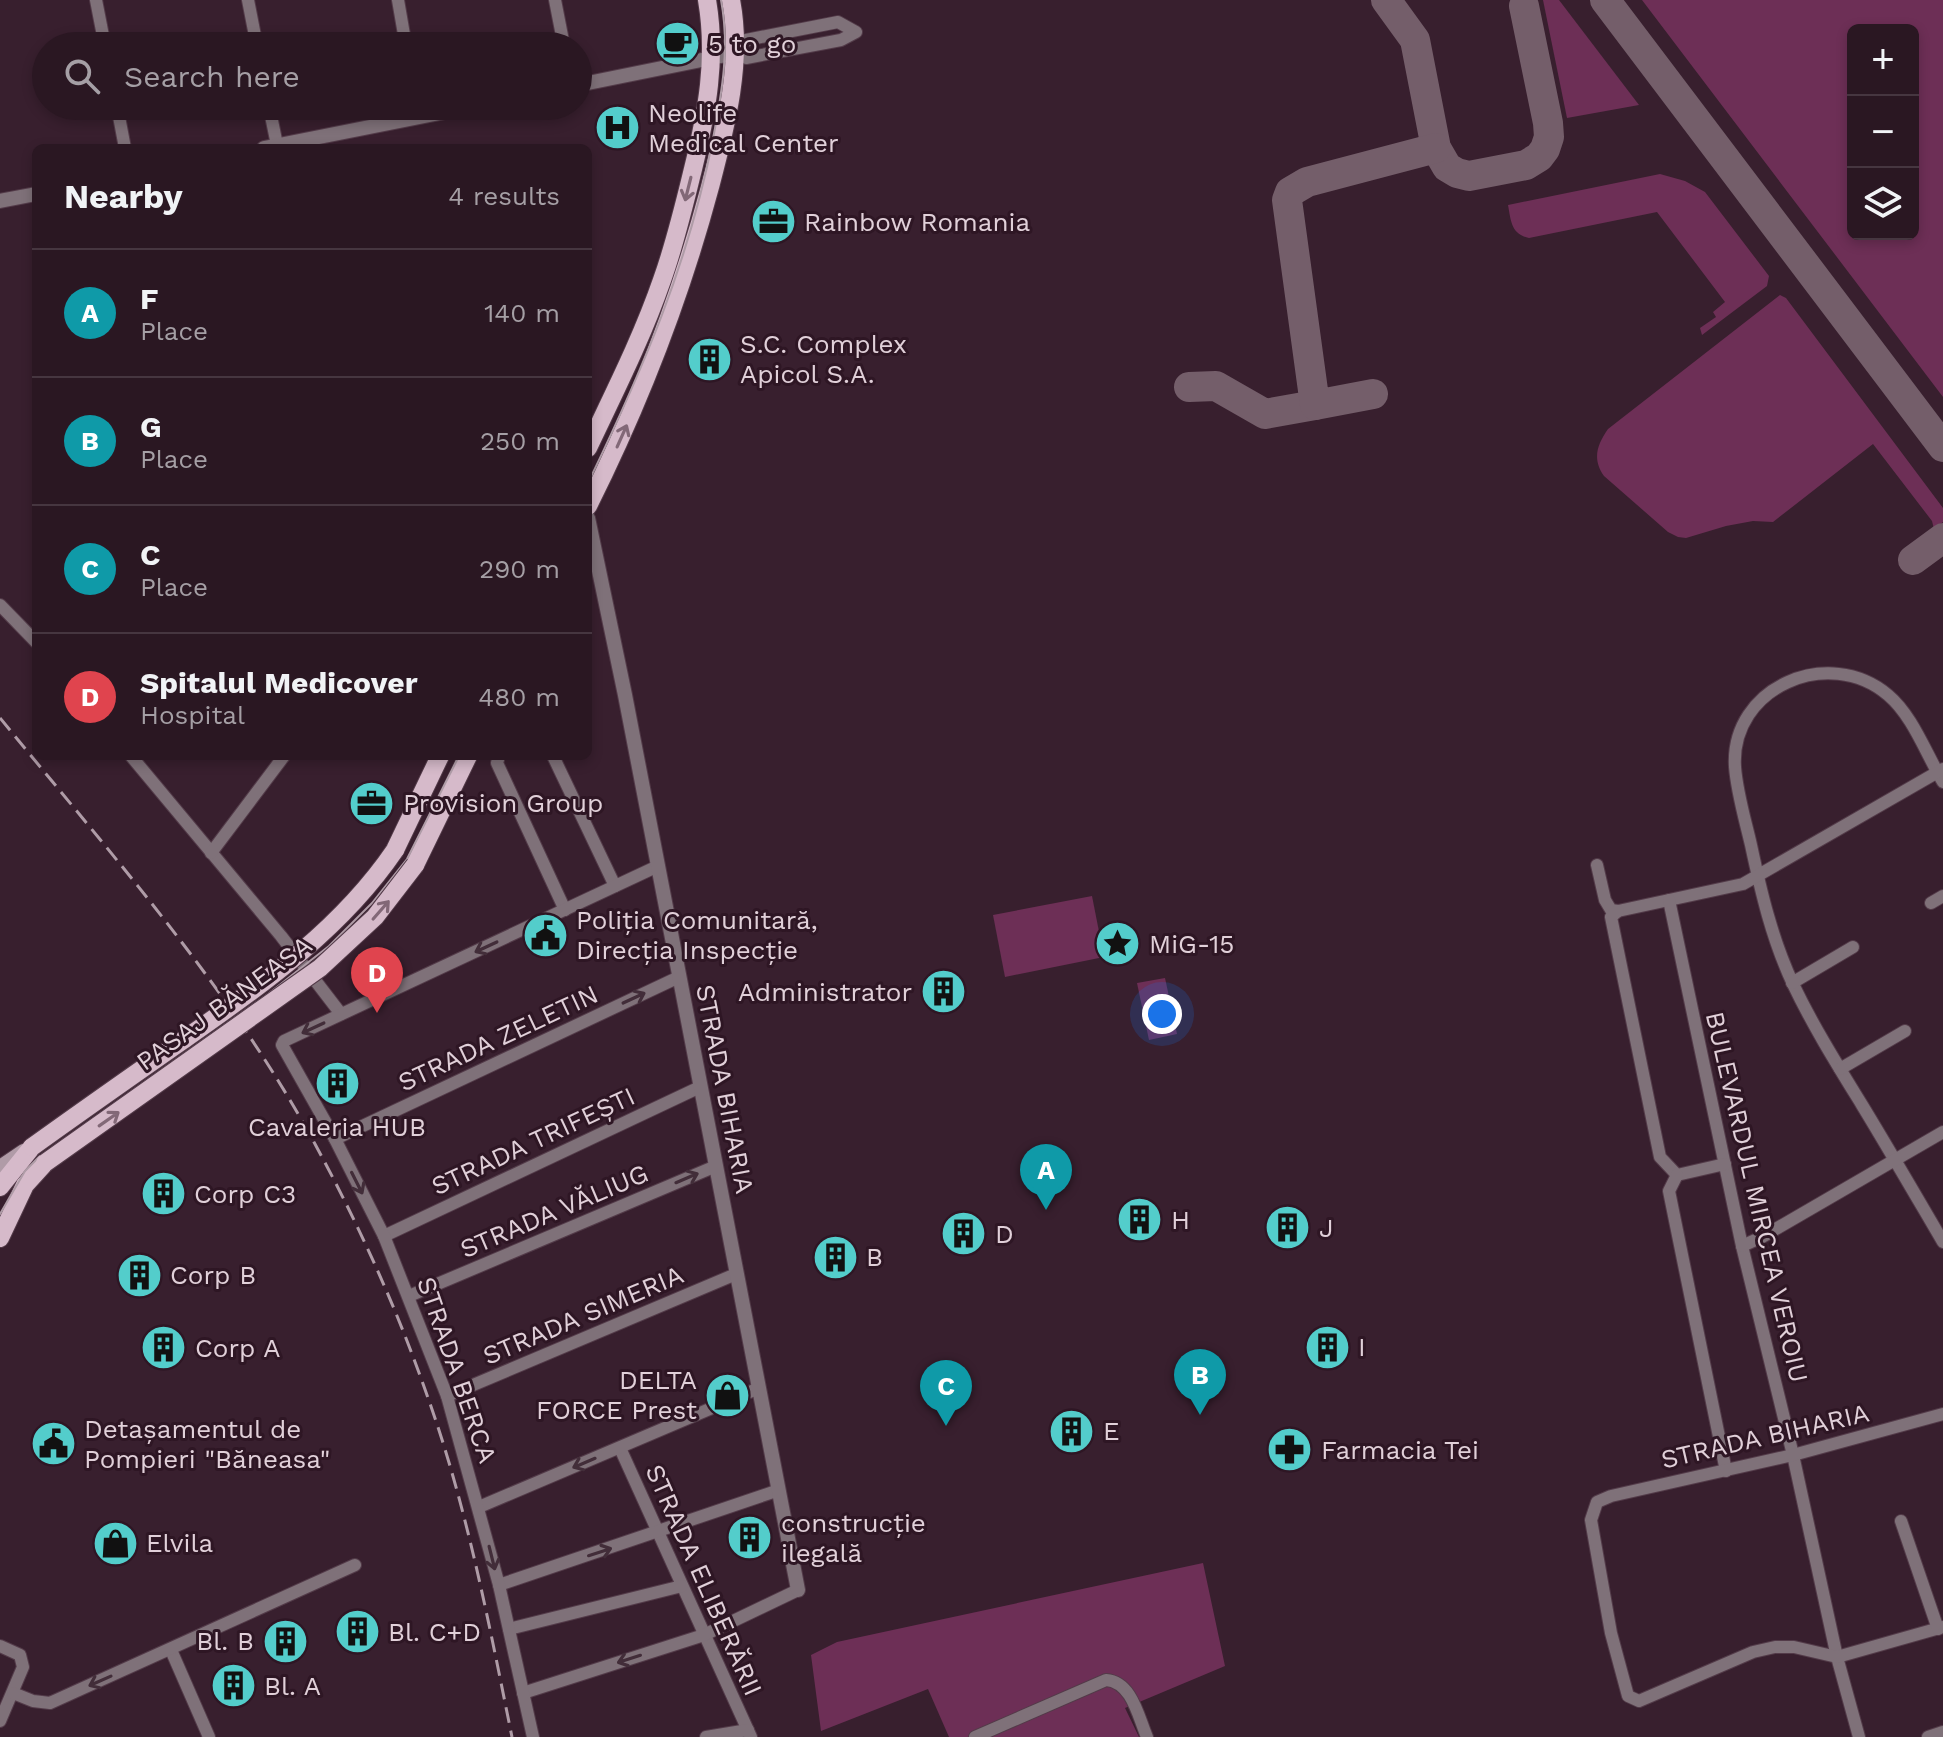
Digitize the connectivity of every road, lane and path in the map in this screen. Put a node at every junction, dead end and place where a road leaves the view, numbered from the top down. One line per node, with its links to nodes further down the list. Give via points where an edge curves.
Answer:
1 (96, 0): 7 (street)
2 (248, 0): 8 (street)
3 (398, 0): 9 (street)
4 (555, 0): 10 (street)
5 (707, 0): 12 (main road)
6 (731, 0): 11 (main road)
7 (102, 32)
8 (254, 32)
9 (404, 32)
10 (561, 32)
11 (736, 53): 11 (street, via 746,58 841,40 856,32 838,22 746,40); 12 (street); 23 (main road, one-way to 11, via 680,292 717,160)
12 (713, 58): 13 (street); 22 (main road, one-way to 22, via 699,146 665,273)
13 (592, 82)
14 (120, 120): 17 (street)
15 (270, 120): 18 (street)
16 (384, 120): 19 (street)
17 (124, 144)
18 (271, 144)
19 (284, 144)
20 (32, 195): 21 (street)
21 (0, 201)
22 (592, 439)
23 (592, 497)
24 (592, 537): 26 (street, STRADA BIHARIA)
25 (592, 578): 26 (street, STRADA BIHARIA)
26 (605, 597): 38 (street, STRADA BIHARIA)
27 (0, 605): 28 (street)
28 (32, 638)
29 (134, 760): 36 (street)
30 (281, 760): 36 (street)
31 (438, 760): 55 (main road, PASAJ BĂNEASA, bridge, via 395,850 359,898 305,950)
32 (466, 760): 62 (main road, PASAJ BĂNEASA, one-way to 32, bridge, via 25,1185 45,1163 279,998 375,917 415,865)
33 (498, 760): 44 (street)
34 (555, 760): 40 (street)
35 (1941, 774): 39 (street); 39 (street, via 1899,707 1865,680 1826,672 1780,685 1746,721 1735,765)
36 (211, 853): 49 (street)
37 (1597, 865): 45 (street, via 1607,906)
38 (658, 866): 40 (street); 47 (street, STRADA BIHARIA)
39 (1758, 875): 42 (street, via 1743,884); 48 (street)
40 (615, 886): 44 (street)
41 (1943, 896): 43 (street)
42 (1669, 900): 45 (street); 57 (street, BULEVARDUL MIRCEA VEROIU)
43 (1931, 903)
44 (565, 910): 49 (street, one-way to 49)
45 (1618, 911): 60 (street, via 1611,917 1660,1157)
46 (1853, 947): 48 (street)
47 (679, 977): 52 (street, STRADA BIHARIA); 54 (street, STRADA ZELETIN, one-way to 47)
48 (1792, 983): 51 (street)
49 (341, 1014): 54 (street, STRADA BERCA, one-way to 54, via 284,1041 283,1050)
50 (1905, 1031): 51 (street)
51 (1840, 1069): 56 (street)
52 (700, 1087): 58 (street, STRADA BIHARIA); 63 (street, STRADA TRIFEȘTI)
53 (1943, 1132): 56 (street)
54 (335, 1139): 63 (street, STRADA BERCA, one-way to 63)
55 (32, 1147): 59 (main road); 61 (main road, PASAJ BĂNEASA)
56 (1895, 1160): 64 (street); 65 (street)
57 (1725, 1164): 60 (street); 65 (street, BULEVARDUL MIRCEA VEROIU)
58 (716, 1166): 66 (street, STRADA BIHARIA); 67 (street, STRADA VĂLIUG, one-way to 58)
59 (0, 1168)
60 (1677, 1175): 73 (street, via 1669,1191)
61 (0, 1187)
62 (0, 1236)
63 (384, 1236): 67 (street, STRADA BERCA)
64 (1943, 1242)
65 (1742, 1246): 72 (street, BULEVARDUL MIRCEA VEROIU)
66 (736, 1274): 68 (street, STRADA BIHARIA); 69 (street, STRADA SIMERIA)
67 (409, 1296): 69 (street, STRADA BERCA)
68 (759, 1388): 71 (street); 74 (street, STRADA BIHARIA)
69 (447, 1396): 75 (street, STRADA BERCA)
70 (1943, 1414): 72 (street, STRADA BIHARIA)
71 (620, 1448): 75 (street, one-way to 75); 77 (street, STRADA ELIBERĂRII)
72 (1793, 1455): 73 (street, STRADA BIHARIA); 87 (street, BULEVARDUL MIRCEA VEROIU)
73 (1726, 1471): 87 (street, STRADA BIHARIA, via 1597,1502 1591,1520 1628,1696 1639,1701 1775,1647)
74 (779, 1490): 77 (street); 81 (street, STRADA BIHARIA)
75 (479, 1507): 79 (street, STRADA BERCA, one-way to 79)
76 (1901, 1521): 82 (street)
77 (657, 1533): 79 (street, one-way to 77); 80 (street, STRADA ELIBERĂRII)
78 (355, 1565): 86 (street)
79 (499, 1585): 83 (street, STRADA BERCA)
80 (682, 1586): 83 (street); 84 (street, STRADA ELIBERĂRII)
81 (798, 1590): 84 (street)
82 (1940, 1628): 87 (street)
83 (509, 1629): 89 (street, STRADA BERCA)
84 (704, 1635): 89 (street, one-way to 89); 92 (street, STRADA ELIBERĂRII)
85 (0, 1646): 88 (street, via 20,1655 23,1667)
86 (171, 1650): 88 (street, one-way to 88, via 50,1703); 93 (street)
87 (1837, 1657): 98 (street, BULEVARDUL MIRCEA VEROIU)
88 (13, 1693): 90 (street)
89 (523, 1693): 94 (street, STRADA BERCA)
90 (0, 1721)
91 (1943, 1732): 99 (street)
92 (749, 1733): 95 (street)
93 (209, 1737)
94 (533, 1737)
95 (706, 1737)
96 (975, 1737): 97 (street, via 1106,1680 1125,1687)
97 (1147, 1737)
98 (1859, 1737)
99 (1928, 1737)

